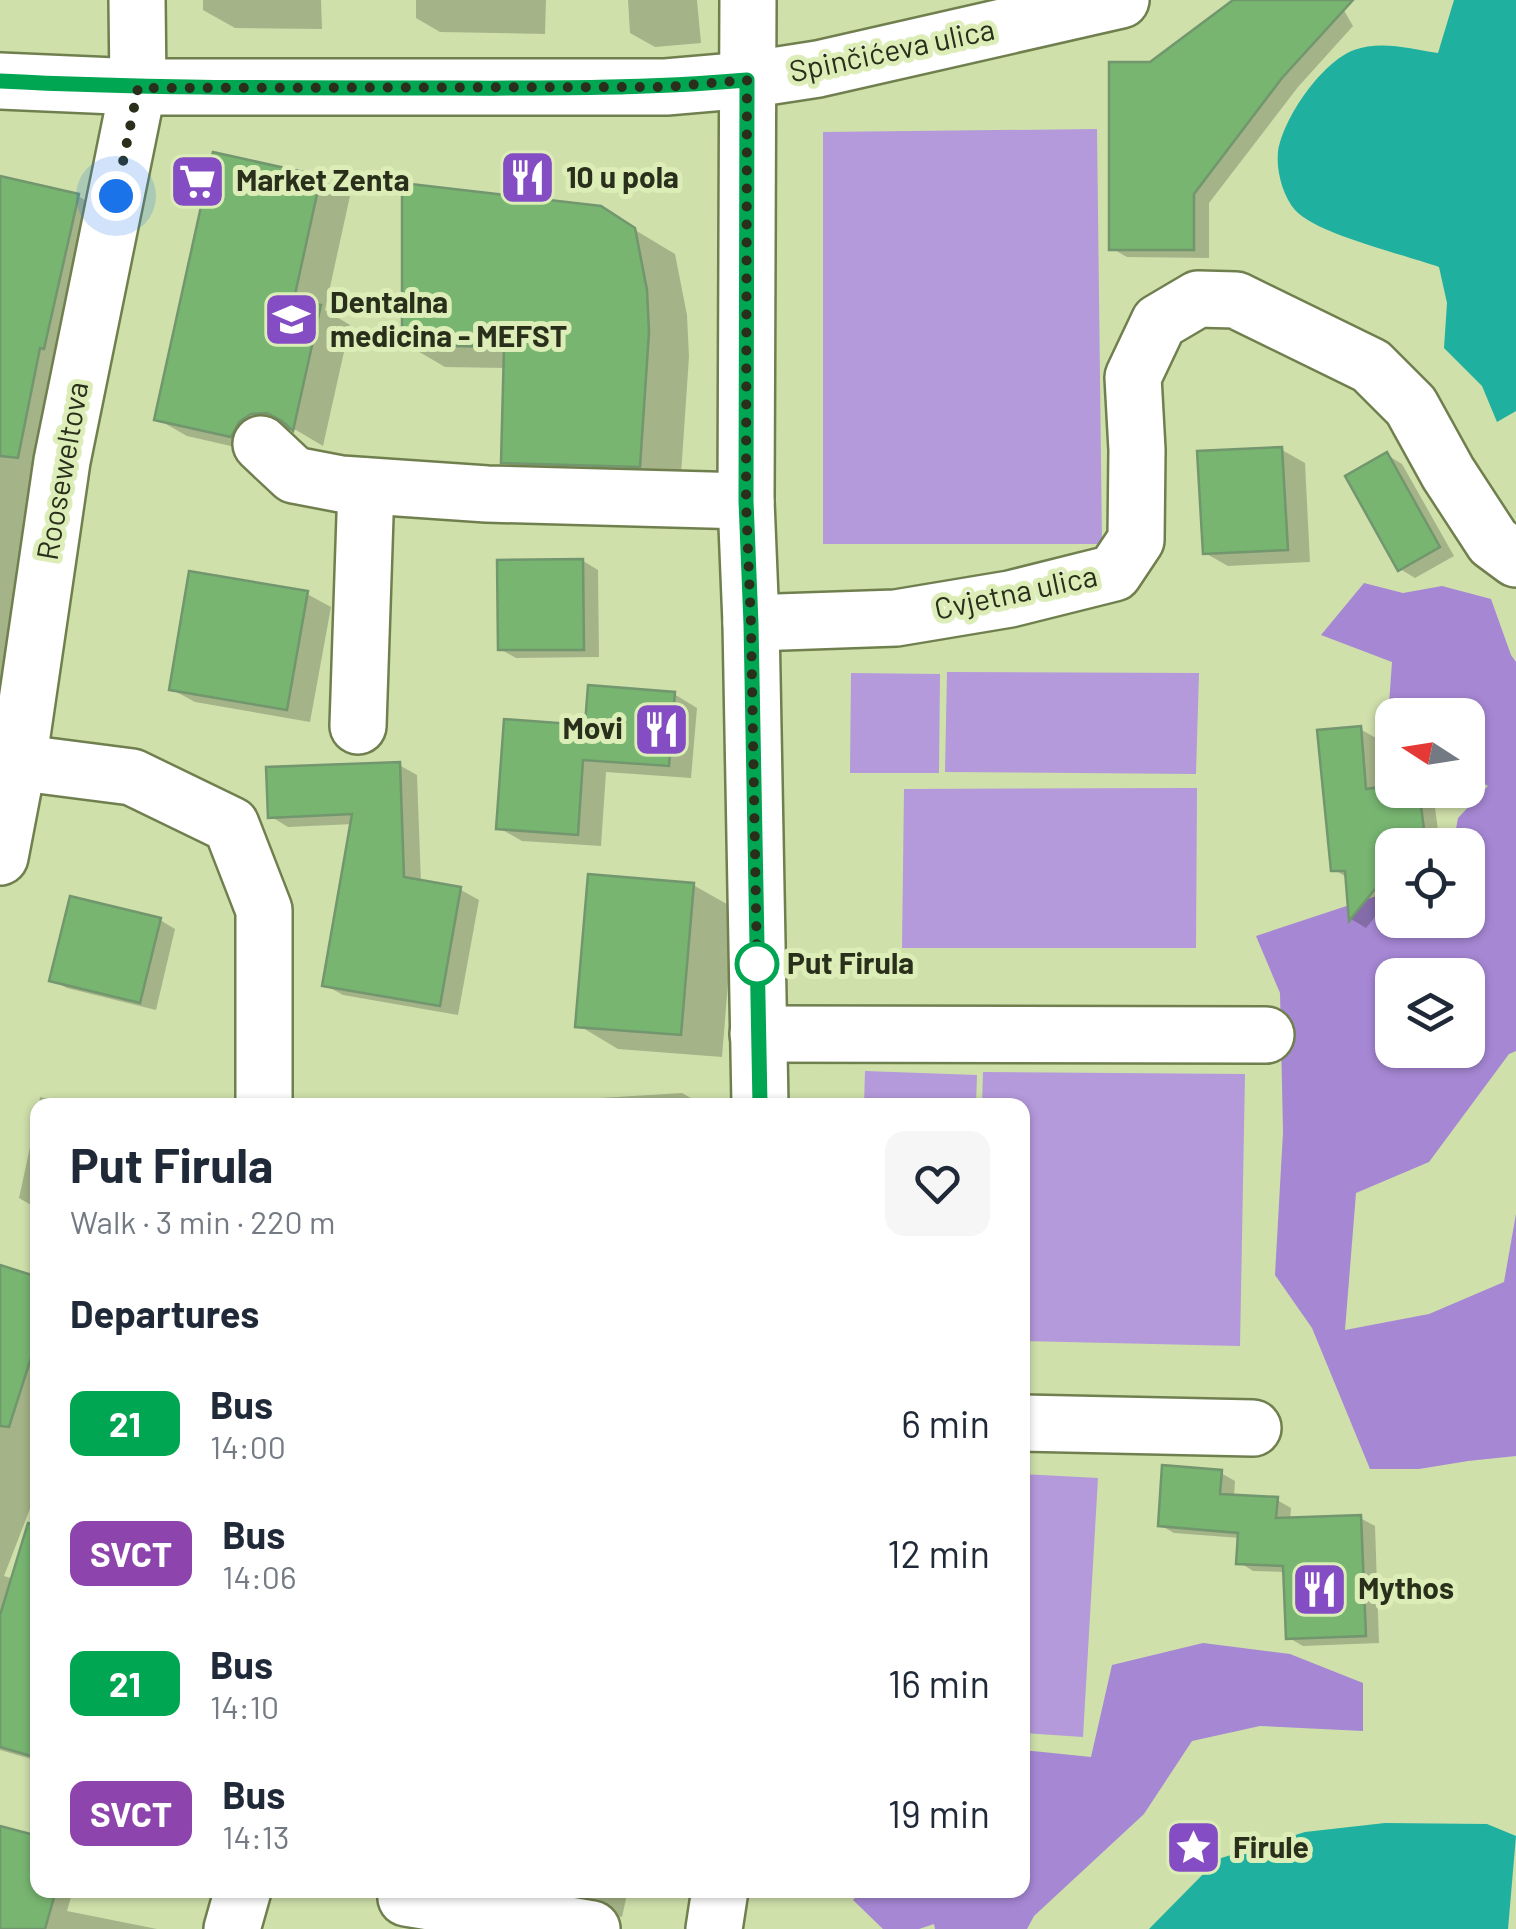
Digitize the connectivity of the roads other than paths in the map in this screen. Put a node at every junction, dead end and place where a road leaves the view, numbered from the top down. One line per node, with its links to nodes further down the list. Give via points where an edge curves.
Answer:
1 (137, 0): 6 (street, Rooseweltova)
2 (748, 0): 4 (street)
3 (1121, 0): 4 (street, Spinčićeva ulica)
4 (747, 80): 6 (street, Spinčićeva ulica, via 666,87); 9 (street)
5 (0, 81): 6 (street, Spinčićeva ulica)
6 (138, 88): 13 (street, Rooseweltova)
7 (260, 444): 8 (street, via 294,475)
8 (366, 486): 9 (street); 12 (street)
9 (746, 501): 11 (street)
10 (1516, 559): 11 (street, Cvjetna ulica, via 1493,542 1410,406 1371,366 1236,300 1198,299 1159,322 1133,377 1136,540 1114,573 896,618)
11 (751, 624): 15 (street)
12 (358, 726)
13 (9, 762): 14 (street, Rooseweltova); 17 (street, via 132,777 230,826 264,910)
14 (0, 857)
15 (758, 1034): 16 (street); 18 (street)
16 (1266, 1036)
17 (264, 1098)
18 (760, 1098)
19 (1030, 1423): 20 (street)
20 (1253, 1428)
21 (241, 1898): 24 (street)
22 (406, 1898): 25 (street)
23 (719, 1898): 26 (street)
24 (232, 1929)
25 (592, 1929)
26 (714, 1929)

